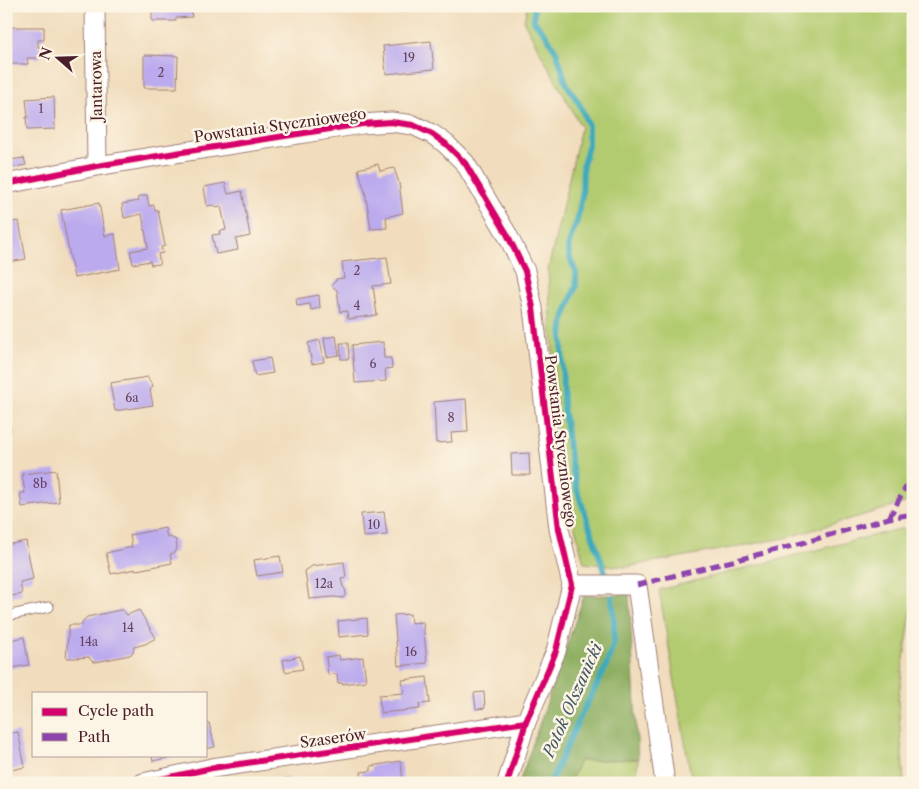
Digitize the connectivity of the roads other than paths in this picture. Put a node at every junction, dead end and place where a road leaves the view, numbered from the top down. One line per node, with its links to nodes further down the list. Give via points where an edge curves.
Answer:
1 (95, 6): 2 (street, Jantarowa)
2 (97, 166): 3 (street, Powstania Styczniowego); 4 (street, Powstania Styczniowego, via 391,122 413,125 446,144 465,163 525,271 533,308 559,529)
3 (6, 184)
4 (572, 585): 7 (street, via 556,650); 10 (street, via 637,585)
5 (49, 607): 6 (lane)
6 (6, 616)
7 (526, 722): 8 (street, Szaserów, via 212,768); 9 (street)
8 (143, 783)
9 (507, 783)
10 (665, 783)

